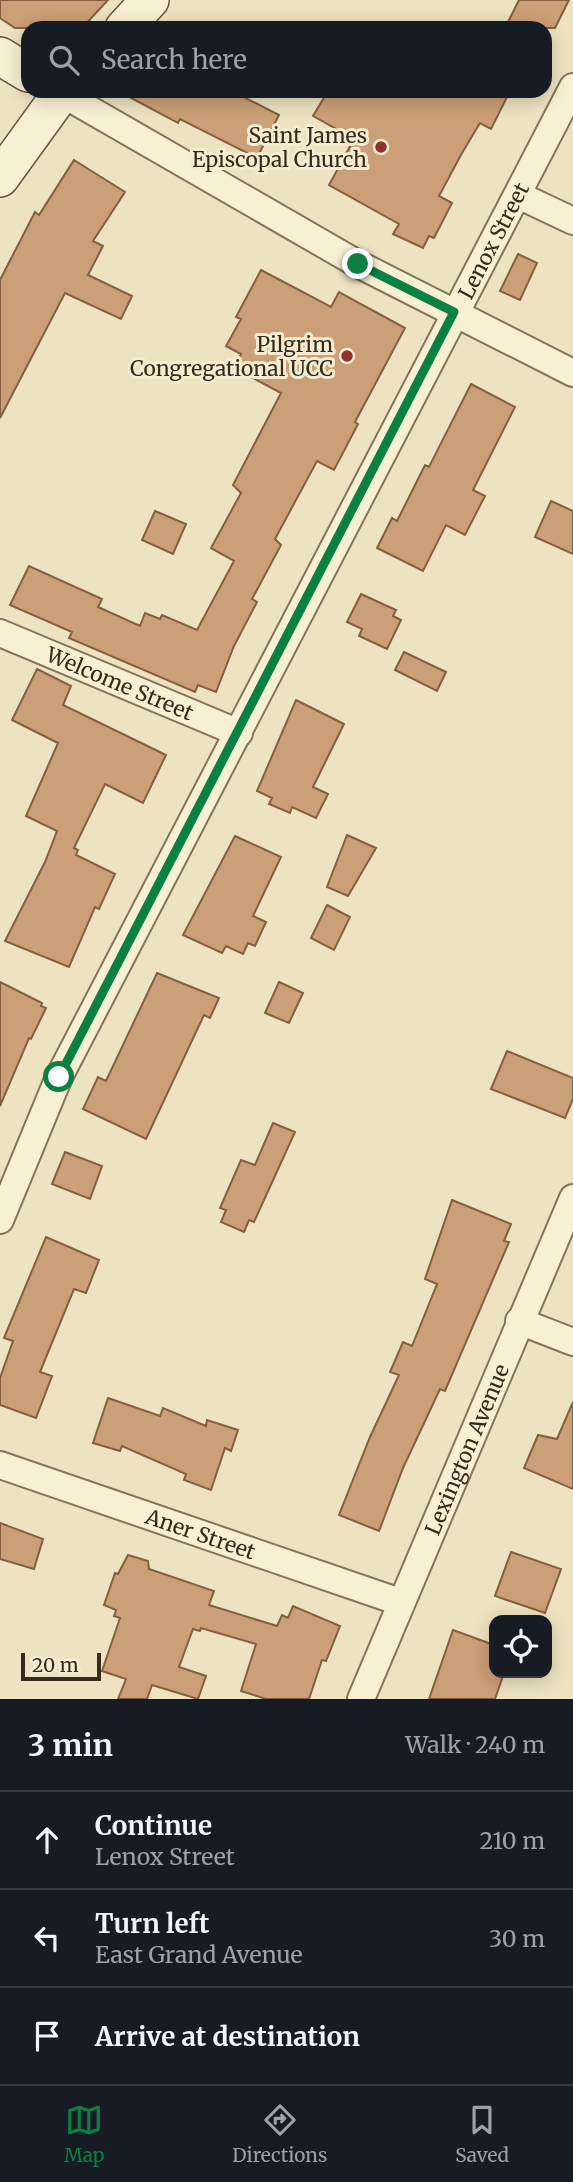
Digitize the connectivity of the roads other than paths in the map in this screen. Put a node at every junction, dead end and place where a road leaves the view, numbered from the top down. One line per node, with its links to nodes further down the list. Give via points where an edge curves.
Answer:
1 (150, 0): 2 (main road)
2 (130, 21)
3 (0, 56): 4 (main road)
4 (21, 69)
5 (573, 87): 9 (street, Lenox Street)
6 (57, 98): 8 (main road)
7 (71, 98): 11 (street, via 358,264)
8 (0, 178)
9 (518, 194): 10 (street); 11 (street, Lenox Street)
10 (573, 222)
11 (454, 312): 12 (street); 14 (street, Lenox Street)
12 (573, 373)
13 (0, 633): 14 (street, Welcome Street)
14 (239, 733): 16 (street, Lenox Street, via 59,1077)
15 (573, 1198): 17 (street, Lexington Avenue)
16 (0, 1220)
17 (519, 1321): 18 (street); 20 (street, Lexington Avenue)
18 (573, 1342)
19 (0, 1465): 20 (street, Aner Street)
20 (400, 1602): 21 (street, Lexington Avenue)
21 (361, 1699)

